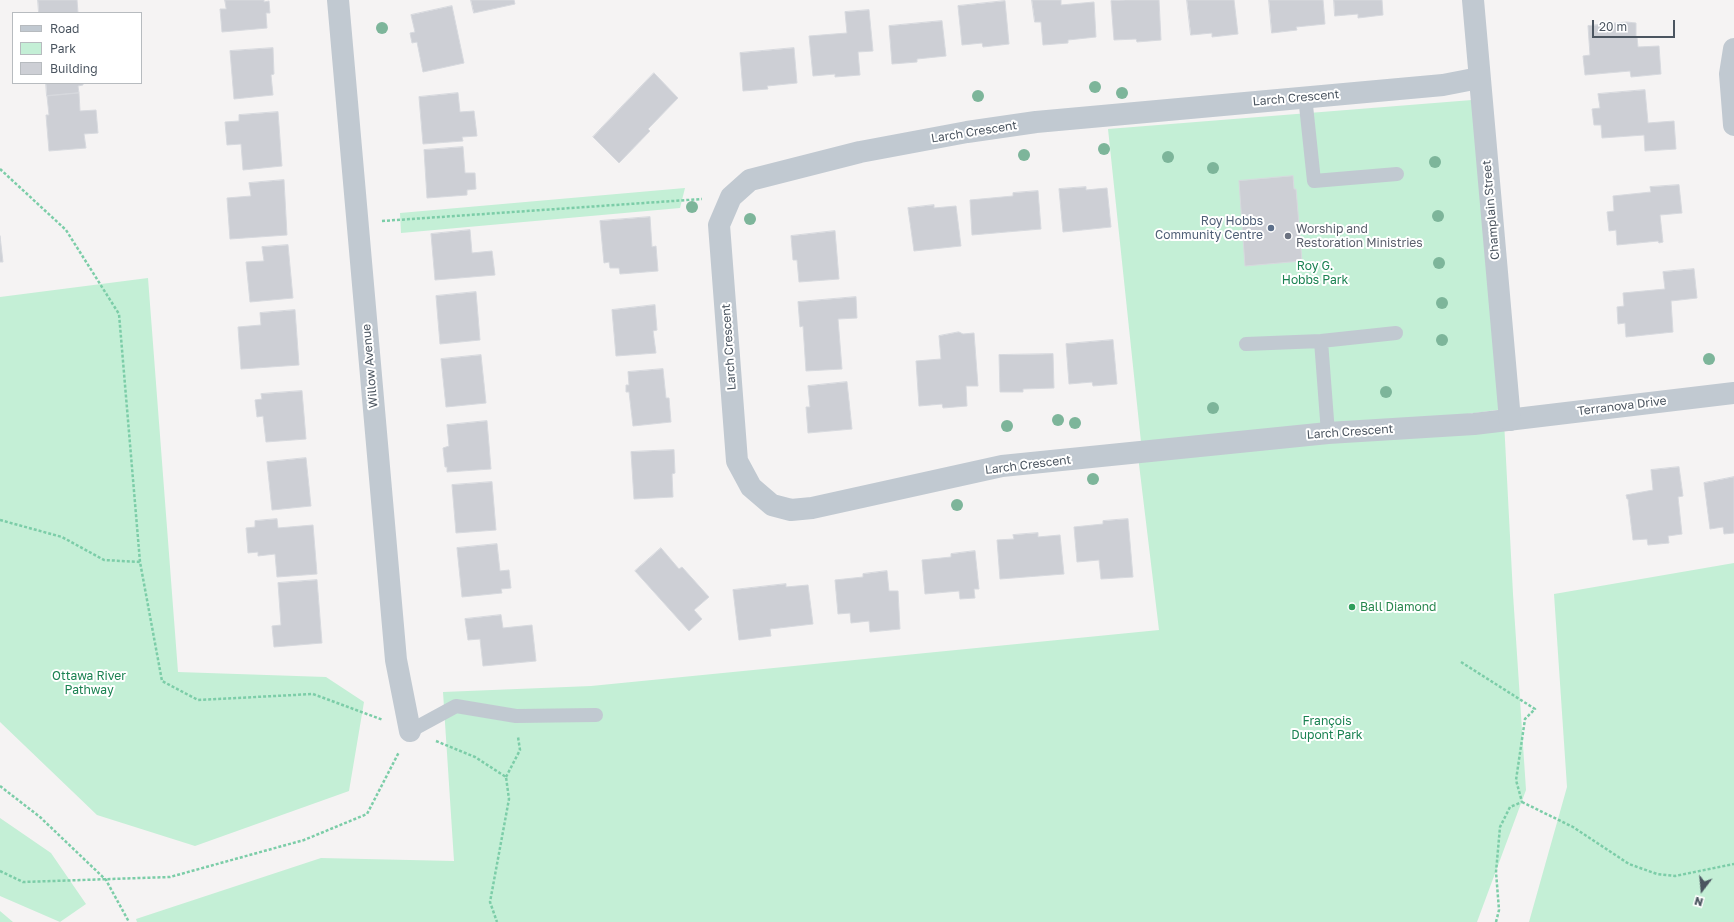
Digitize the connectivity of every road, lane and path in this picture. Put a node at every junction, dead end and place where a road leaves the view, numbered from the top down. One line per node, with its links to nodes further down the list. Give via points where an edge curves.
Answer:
1 (338, 0): 10 (street, Willow Avenue)
2 (1473, 0): 4 (street, Champlain Street)
3 (1734, 49): 6 (street, via 1730,74)
4 (1479, 78): 5 (street, Larch Crescent, via 1443,85); 15 (street, Champlain Street)
5 (1305, 96): 8 (lane, via 1314,181); 9 (street, Larch Crescent, via 1036,122 967,132 860,152 750,180)
6 (1734, 125)
7 (0, 169): 18 (path, via 66,230 119,314)
8 (1398, 174)
9 (731, 197): 10 (path); 16 (street, Larch Crescent, via 719,225 738,461 751,487 772,504 791,510 812,508 1002,466)
10 (358, 222): 22 (street, Willow Avenue, via 396,660)
11 (1396, 333): 12 (lane)
12 (1321, 341): 13 (lane); 16 (lane)
13 (1246, 344)
14 (1734, 393): 15 (street, Terranova Drive)
15 (1510, 420): 16 (street, Larch Crescent)
16 (1328, 434)
17 (0, 520): 18 (path, via 62,537 104,560)
18 (140, 562): 22 (path, via 162,681 198,700 313,694)
19 (1461, 662): 25 (path, via 1535,709 1525,719 1516,780)
20 (596, 715): 21 (lane)
21 (516, 716): 22 (lane, via 456,706); 23 (path, via 520,750)
22 (410, 731): 23 (path, via 475,757); 28 (path, via 367,814 304,840 170,878)
23 (506, 777): 30 (path, via 509,799 490,902)
24 (0, 786): 28 (path, via 40,817)
25 (1522, 802): 26 (path, via 1574,827 1629,864 1657,874 1675,876); 31 (path, via 1510,808 1500,827 1496,872)
26 (1734, 864)
27 (0, 871): 28 (path, via 23,882)
28 (106, 880): 29 (path)
29 (129, 922)
30 (497, 922)
31 (1496, 922)

